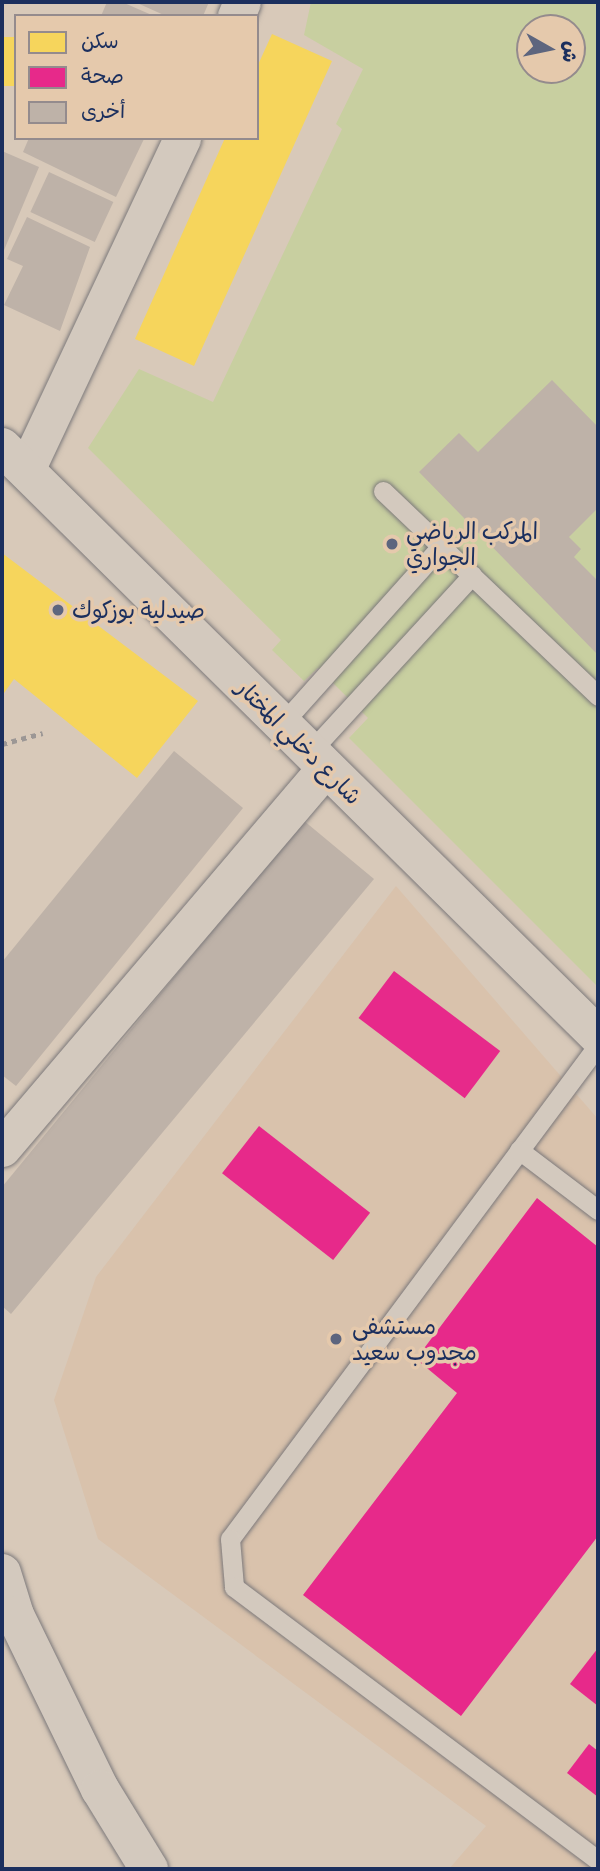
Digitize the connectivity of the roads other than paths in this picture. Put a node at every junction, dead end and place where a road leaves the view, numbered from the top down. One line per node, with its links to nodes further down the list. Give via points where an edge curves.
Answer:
1 (181, 140): 2 (street)
2 (14, 458): 7 (main road, شارع دخلي المختار)
3 (383, 491): 4 (lane)
4 (440, 546): 5 (lane); 7 (lane)
5 (472, 575): 6 (lane); 8 (lane)
6 (598, 696)
7 (282, 724): 8 (main road, شارع دخلي المختار)
8 (317, 760): 9 (main road, شارع دخلي المختار); 11 (street)
9 (598, 1036)
10 (598, 1045): 12 (lane)
11 (2, 1148)
12 (519, 1150): 13 (lane); 15 (lane, via 230,1539 234,1587)
13 (598, 1210)
14 (2, 1573): 16 (main road, via 15,1615 100,1789)
15 (598, 1860)
16 (149, 1869)

